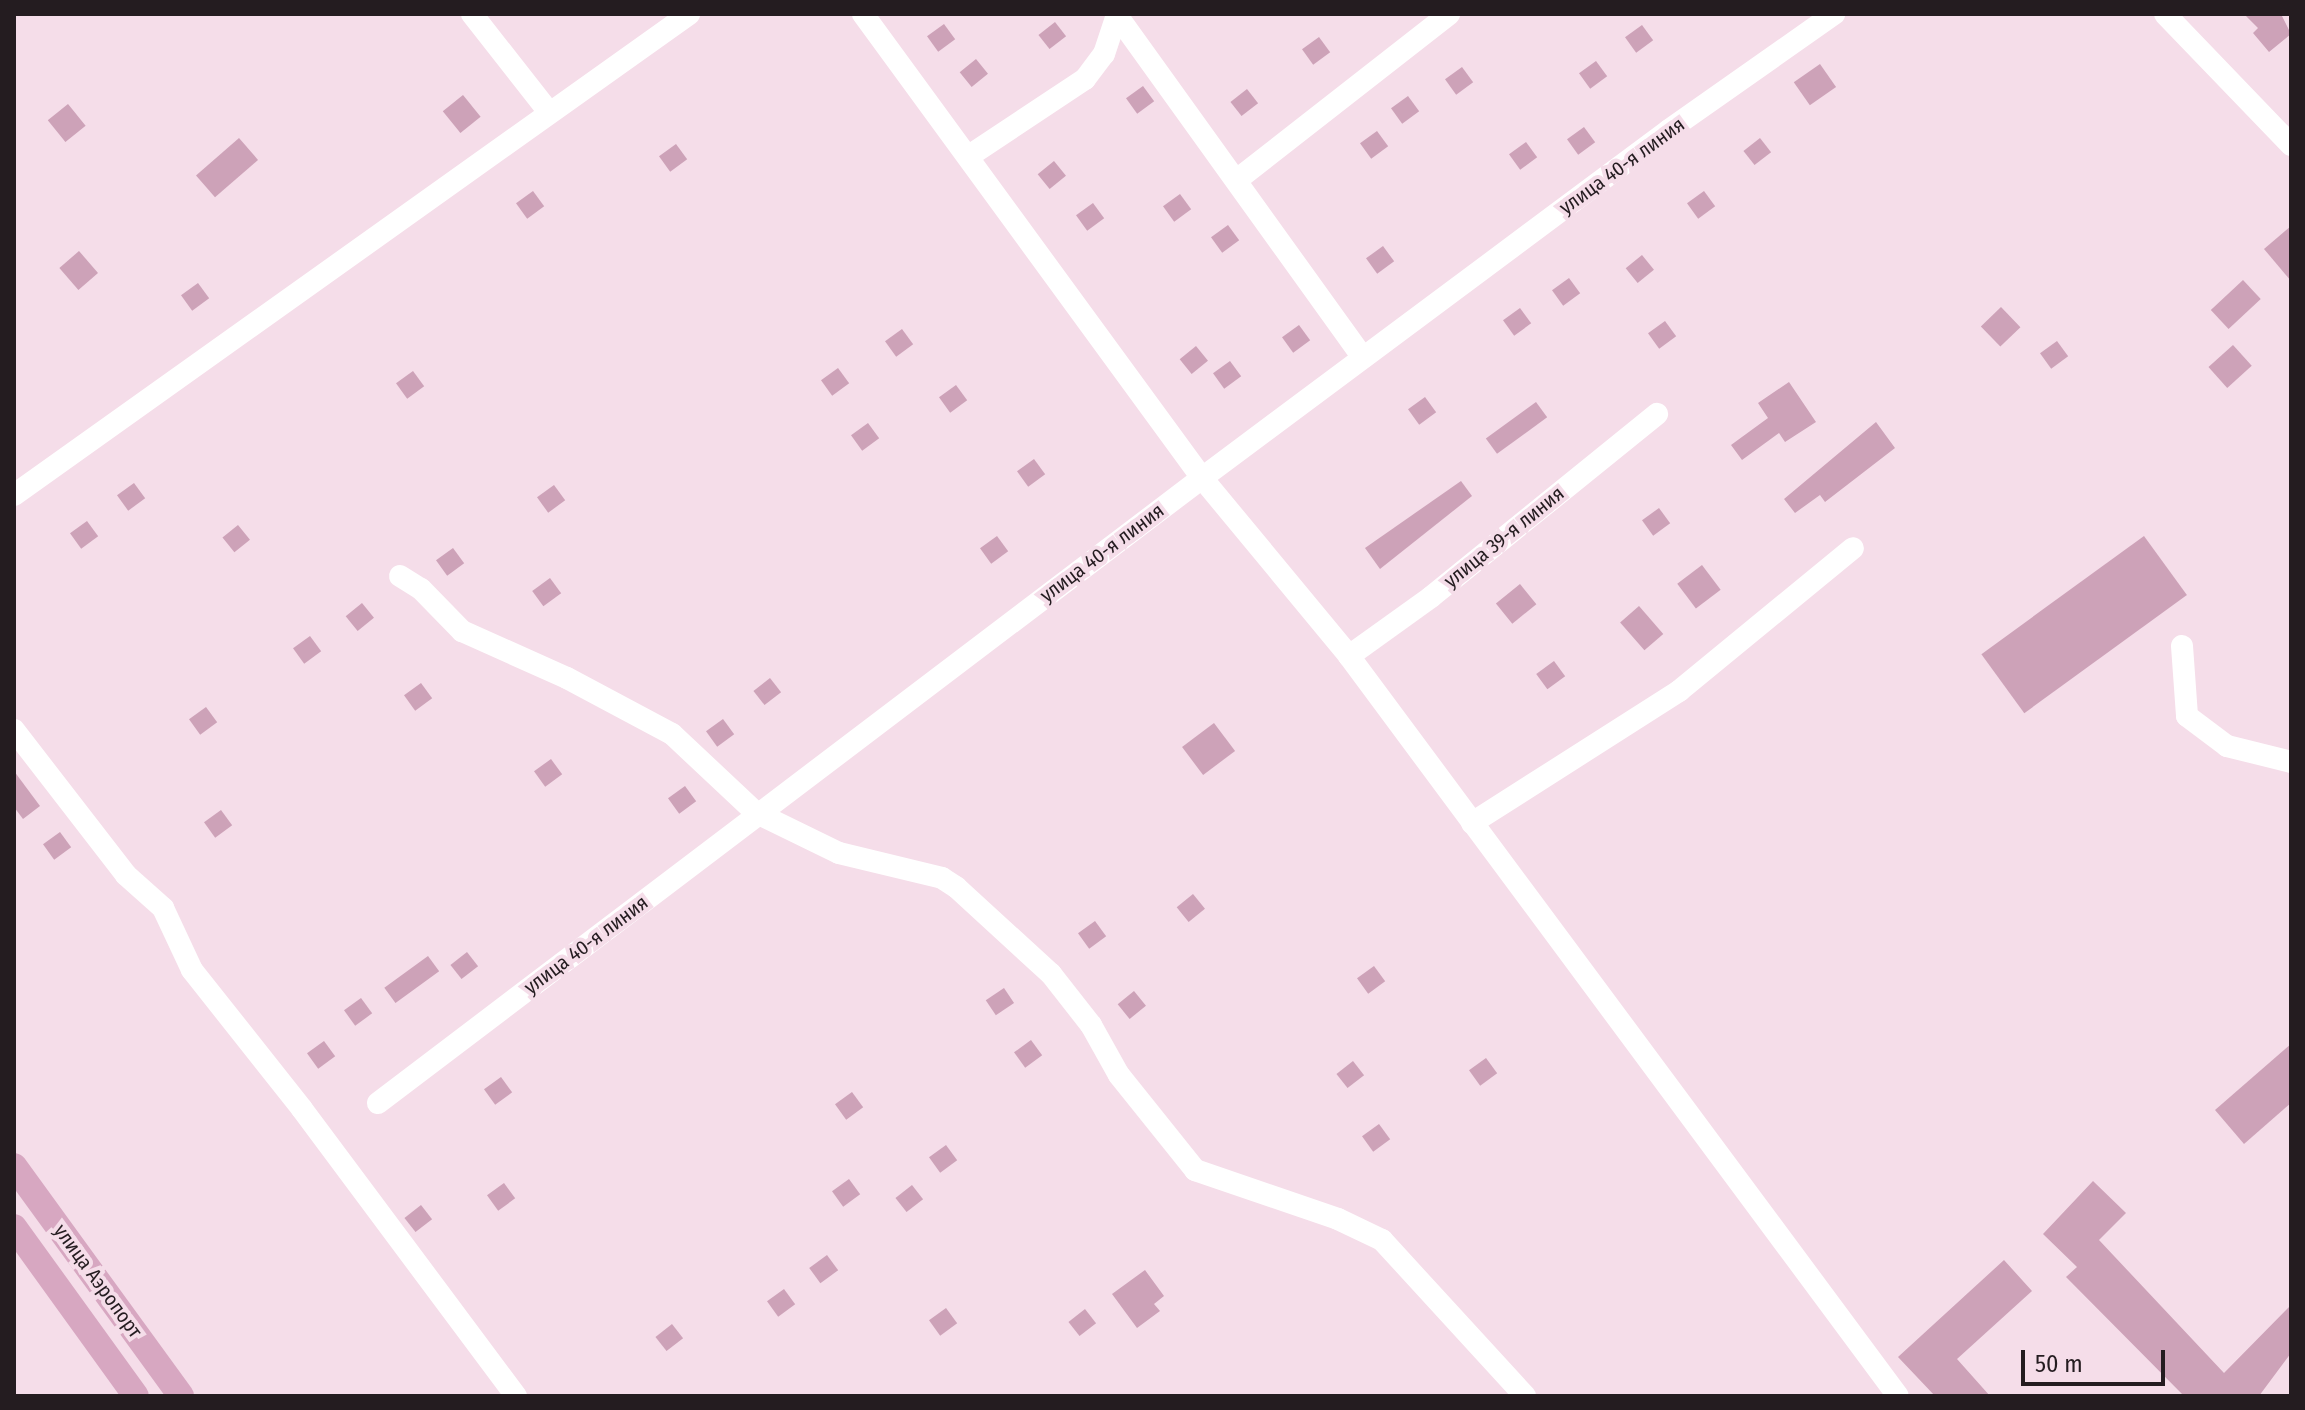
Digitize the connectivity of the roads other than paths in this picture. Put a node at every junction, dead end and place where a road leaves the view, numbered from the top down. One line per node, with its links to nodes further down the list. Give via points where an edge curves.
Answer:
1 (472, 14): 8 (street)
2 (689, 14): 8 (street)
3 (863, 14): 10 (street)
4 (1449, 14): 11 (street)
5 (1834, 14): 12 (street, улица 40-я линия)
6 (2165, 14): 9 (street)
7 (1117, 15): 10 (street, via 1104,54 1085,79); 11 (street)
8 (548, 111): 15 (street, via 366,248)
9 (2291, 145)
10 (969, 156): 14 (street)
11 (1238, 179): 12 (street)
12 (1363, 358): 14 (street, улица 40-я линия)
13 (1657, 414): 19 (street, улица 39-я линия, via 1431,597)
14 (1202, 478): 19 (street); 22 (street, улица 40-я линия)
15 (14, 495)
16 (1853, 548): 23 (street, via 1679,691)
17 (400, 576): 22 (street, via 421,589 462,631 567,678 672,734)
18 (2182, 646): 21 (street, via 2187,716 2227,746)
19 (1349, 656): 23 (street)
20 (14, 730): 29 (street, via 126,875 163,908 192,970)
21 (2291, 762)
22 (759, 814): 24 (street, улица 40-я линия); 30 (street, via 839,853 942,878 956,887 1051,974 1091,1025 1119,1075 1195,1170 1338,1219 1382,1240)
23 (1472, 823): 31 (street)
24 (378, 1103)
25 (14, 1166): 28 (main road, улица Аэропорт)
26 (14, 1227): 27 (main road, улица Аэропорт)
27 (136, 1396)
28 (181, 1396)
29 (516, 1396)
30 (1525, 1396)
31 (1898, 1396)

